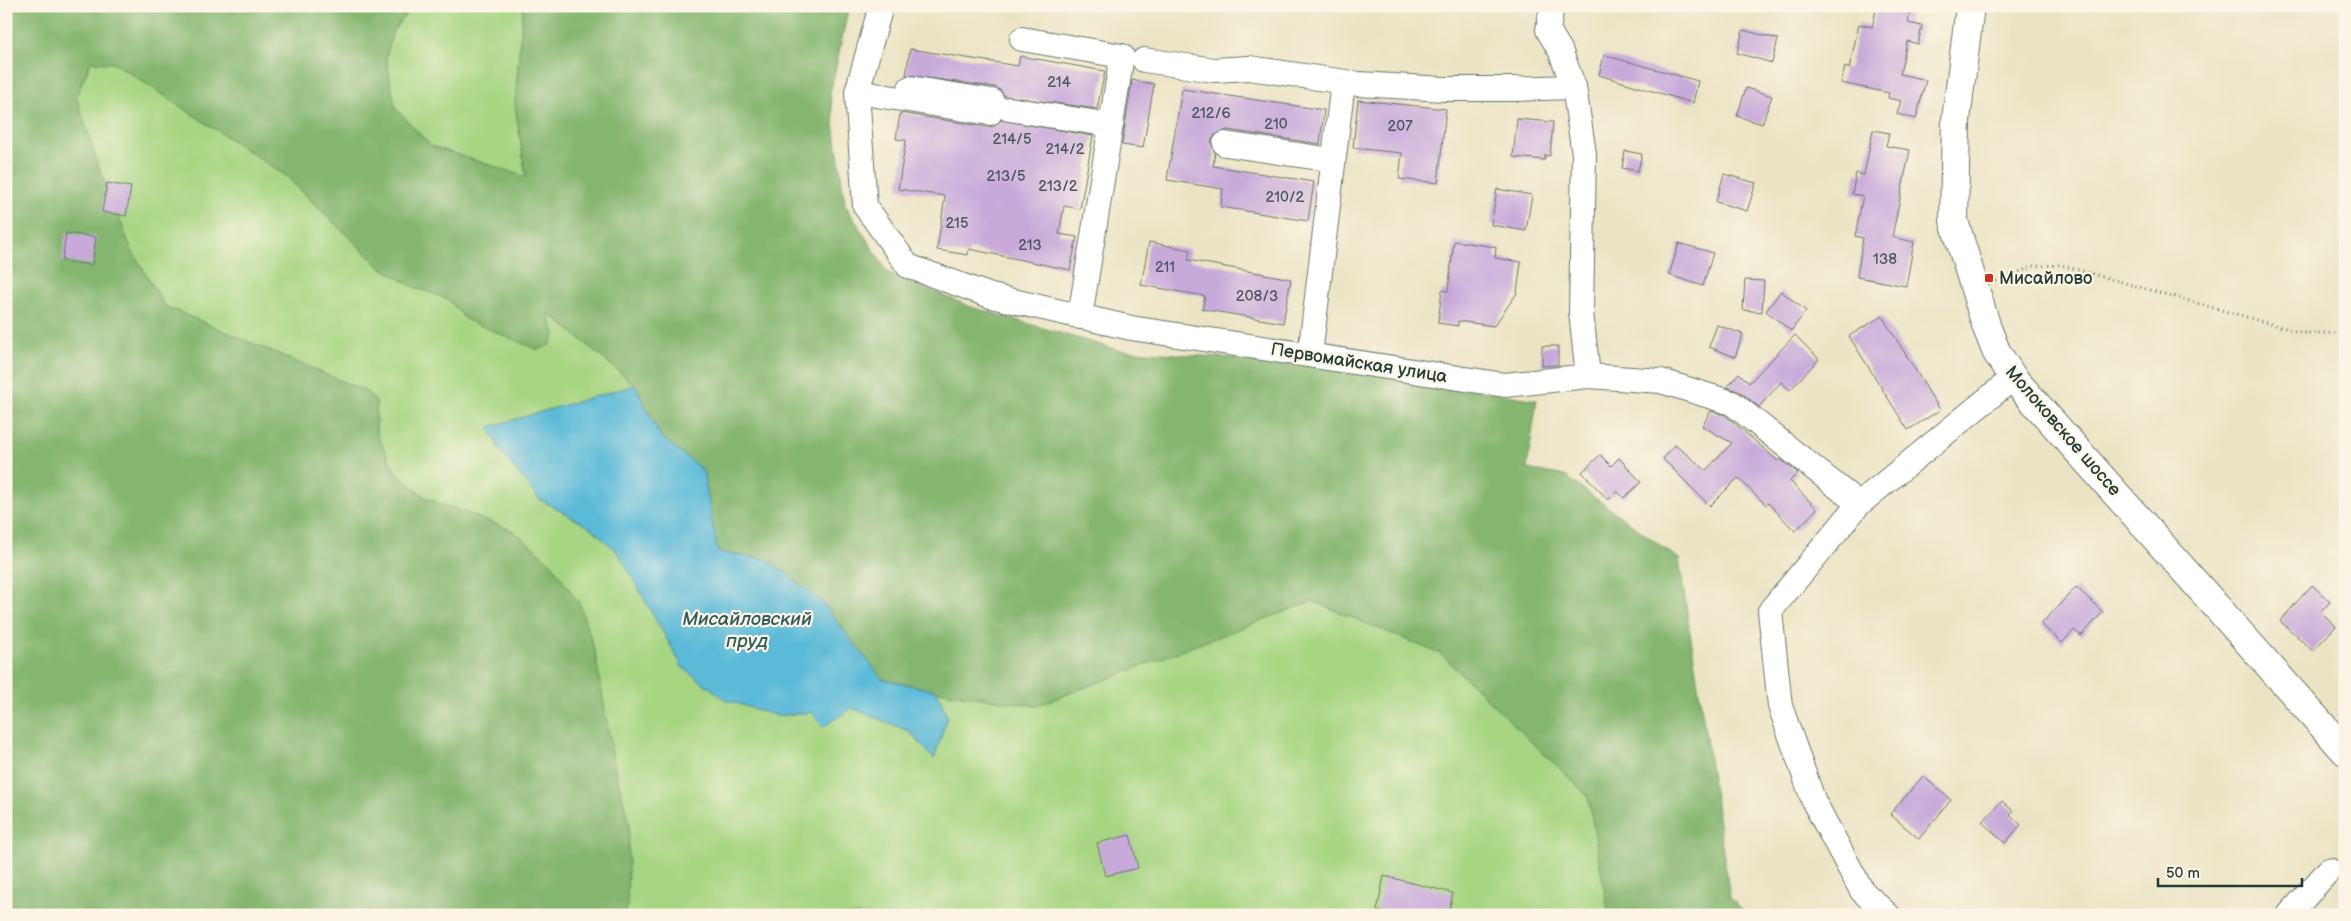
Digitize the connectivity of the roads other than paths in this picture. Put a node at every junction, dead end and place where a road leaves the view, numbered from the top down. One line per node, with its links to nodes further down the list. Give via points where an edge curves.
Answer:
1 (881, 6): 8 (street, Первомайская улица)
2 (1552, 6): 7 (street, via 1548,30)
3 (1970, 6): 17 (main road, Молоковское шоссе, via 1956,120 1954,221 1987,328 1996,351)
4 (1022, 39): 11 (street, via 1122,56)
5 (1144, 60): 6 (street, via 1214,70 1249,68)
6 (1343, 82): 7 (street, via 1444,88); 13 (street)
7 (1574, 86): 16 (street, via 1584,154 1581,312)
8 (857, 92): 9 (street); 14 (street, Первомайская улица, via 865,206 908,266 991,296)
9 (908, 100)
10 (1008, 109): 11 (street)
11 (1111, 125): 14 (street)
12 (1224, 144): 13 (street)
13 (1333, 160): 15 (street)
14 (1080, 317): 15 (street, Первомайская улица, via 1130,328)
15 (1310, 355): 16 (street, Первомайская улица, via 1505,385)
16 (1588, 376): 18 (street, Первомайская улица, via 1661,381 1732,403)
17 (2013, 378): 18 (street); 19 (main road, Молоковское шоссе)
18 (1859, 504): 21 (street, via 1770,611 1780,706 1814,802 1862,891)
19 (2345, 750)
20 (2329, 870): 22 (street)
21 (1888, 915)
22 (2289, 915)

